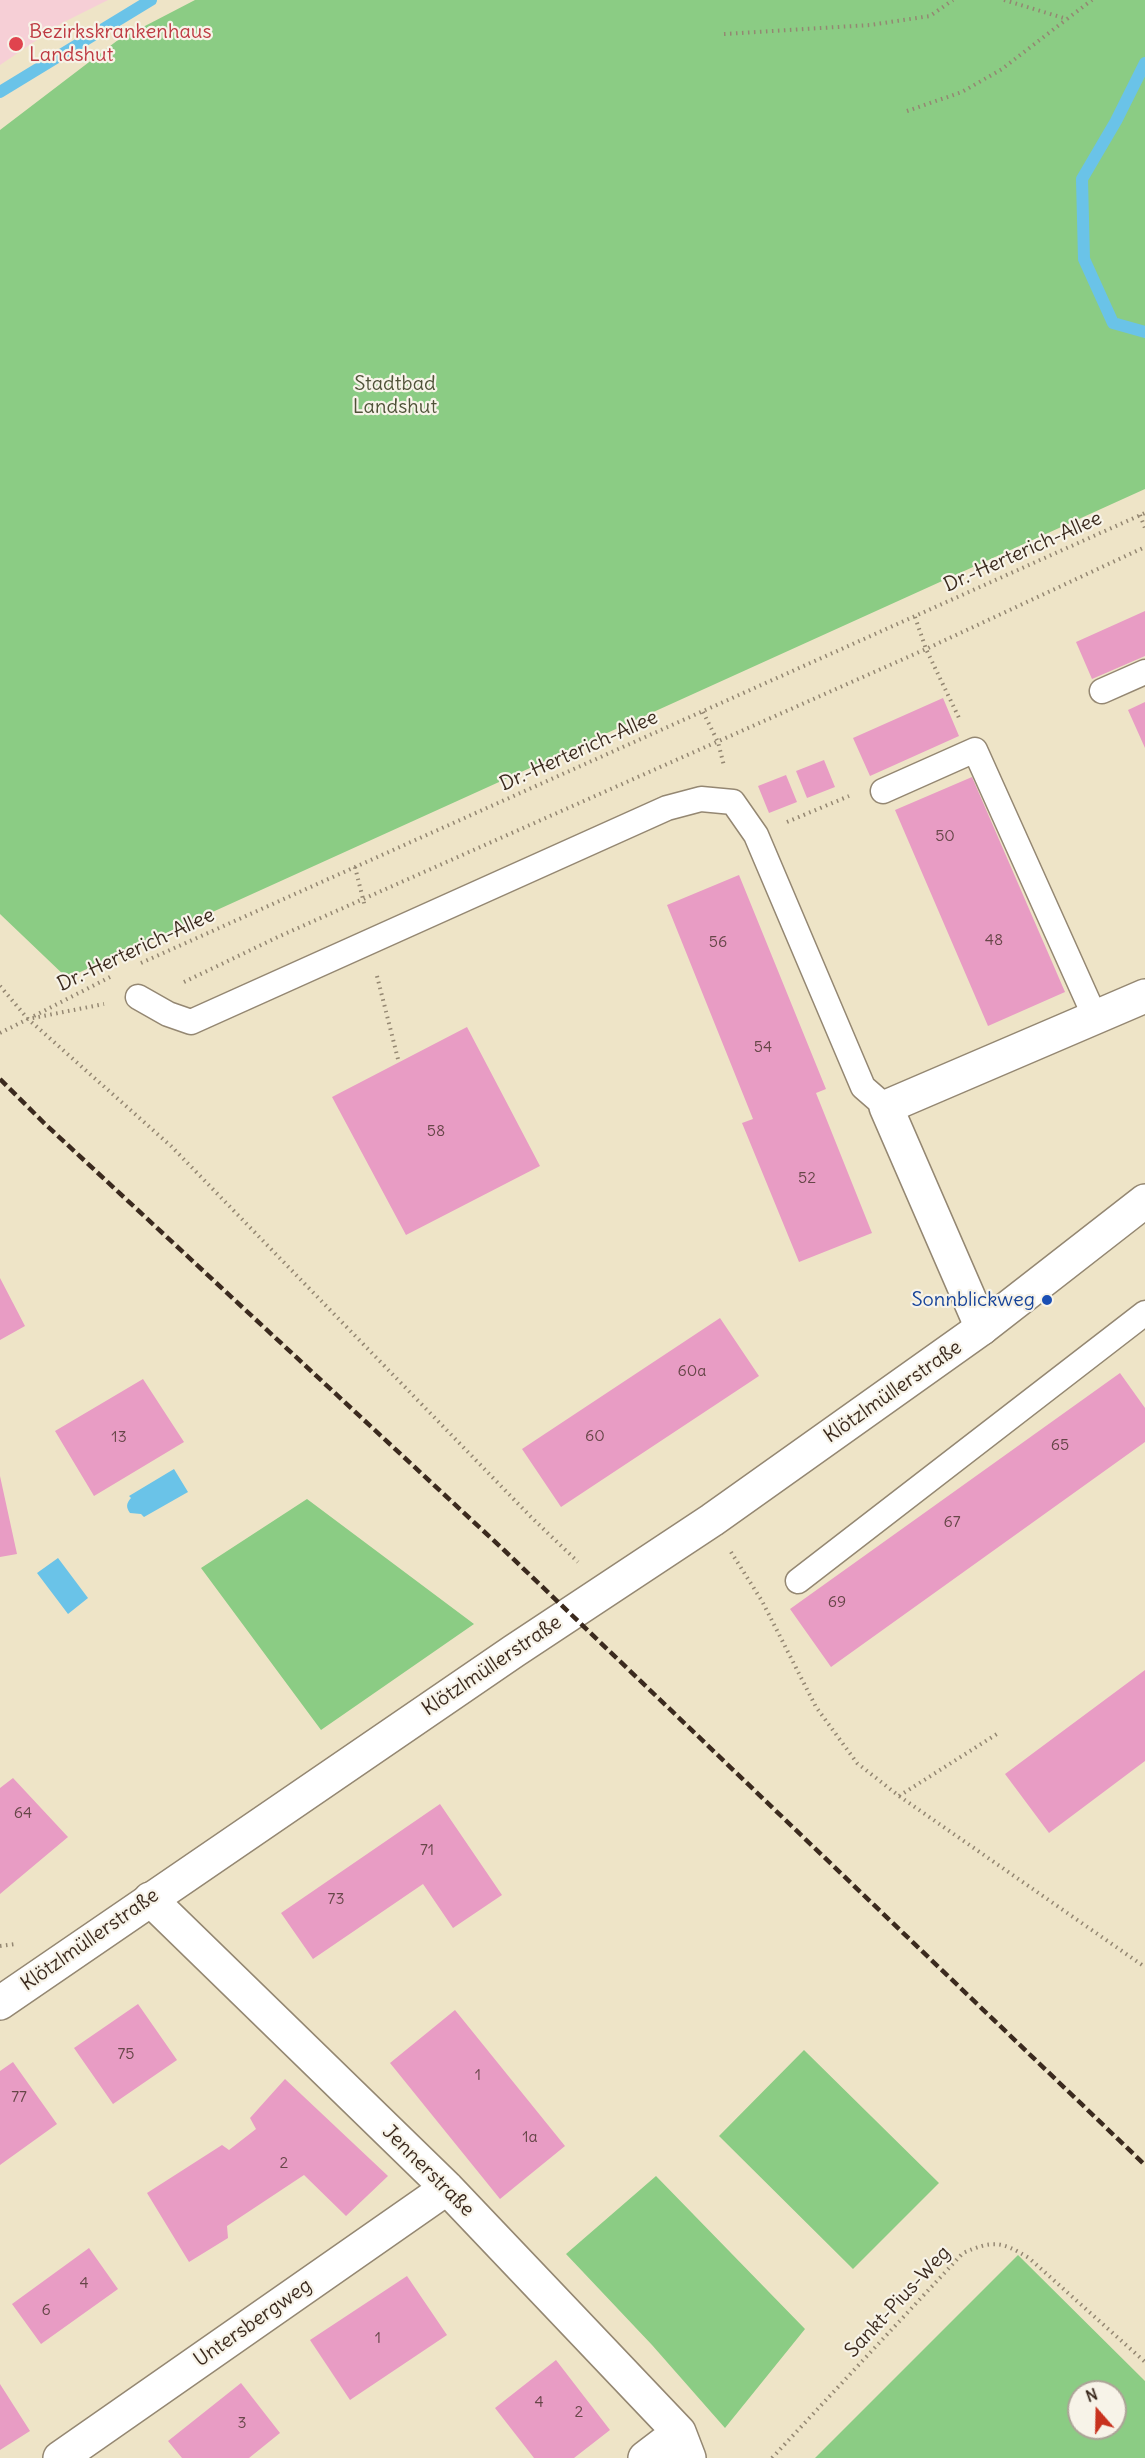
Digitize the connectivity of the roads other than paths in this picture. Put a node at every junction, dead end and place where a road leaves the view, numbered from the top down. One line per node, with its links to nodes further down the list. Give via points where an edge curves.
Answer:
1 (1145, 672): 2 (lane)
2 (1102, 691)
3 (884, 790): 6 (lane, via 975,750)
4 (1145, 996): 6 (street)
5 (138, 997): 7 (lane, via 191,1022 667,808 701,799 733,802 756,836 863,1087)
6 (1095, 1017): 7 (street)
7 (886, 1107): 10 (street, Klötzlmüllerstraße)
8 (1143, 1206): 10 (street, Klötzlmüllerstraße)
9 (1145, 1313): 11 (lane)
10 (982, 1328): 12 (street, Klötzlmüllerstraße, via 712,1521 514,1650)
11 (798, 1581)
12 (150, 1899): 13 (street, Klötzlmüllerstraße); 14 (street, Jennerstraße)
13 (0, 2002)
14 (447, 2188): 15 (street, Jennerstraße); 16 (street, Untersbergweg)
15 (684, 2445): 17 (street)
16 (60, 2458)
17 (645, 2458)

